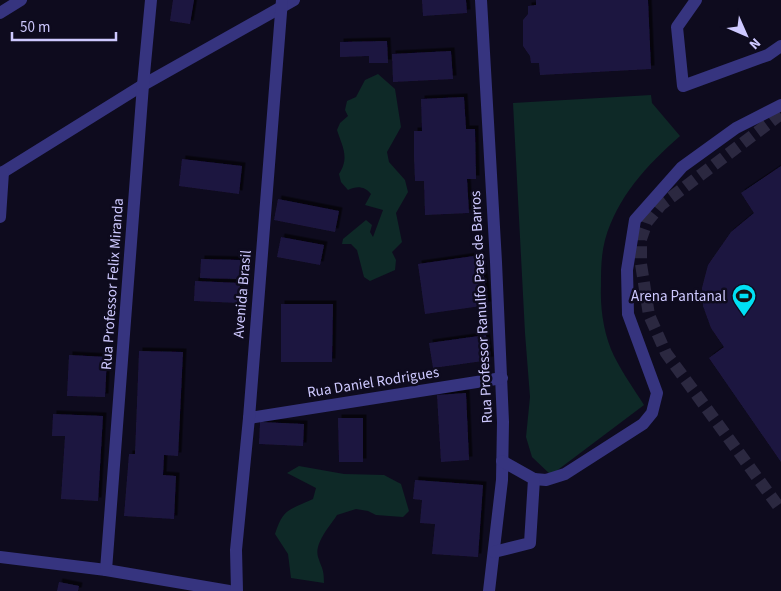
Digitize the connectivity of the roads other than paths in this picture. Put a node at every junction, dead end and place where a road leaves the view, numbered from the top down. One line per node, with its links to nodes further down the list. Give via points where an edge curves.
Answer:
1 (21, 0): 7 (street)
2 (151, 0): 9 (street, Rua Professor Felix Miranda)
3 (294, 0): 6 (street)
4 (481, 0): 13 (street, Rua Professor Ranulfo Paes de Barros)
5 (696, 0): 8 (street, via 677,27 683,86 768,55)
6 (282, 3): 9 (street); 14 (street, Avenida Brasil)
7 (0, 13)
8 (781, 46)
9 (143, 85): 11 (street); 19 (street, Rua Professor Felix Miranda)
10 (781, 105): 16 (street, via 736,128 682,167 635,220 627,270 628,314 657,392 652,413 643,424 565,474 546,480)
11 (2, 173): 12 (street)
12 (0, 218)
13 (502, 378): 14 (street, Rua Daniel Rodrigues); 15 (street, Rua Professor Ranulfo Paes de Barros)
14 (249, 418): 21 (street, Avenida Brasil, via 236,550)
15 (502, 461): 16 (street); 17 (street, Rua Professor Ranulfo Paes de Barros)
16 (534, 479): 17 (street, via 530,543)
17 (494, 552): 22 (street, Rua Professor Ranulfo Paes de Barros)
18 (0, 557): 19 (street)
19 (106, 570): 20 (street)
20 (229, 591)
21 (237, 591)
22 (489, 591)

